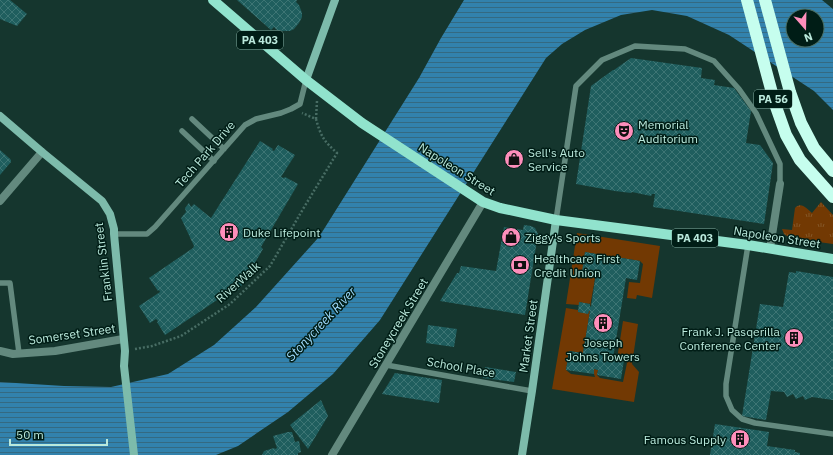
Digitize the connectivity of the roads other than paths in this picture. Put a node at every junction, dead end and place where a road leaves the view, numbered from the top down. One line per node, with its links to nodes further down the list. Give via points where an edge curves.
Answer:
1 (213, 0): 5 (main road, Napoleon Street / PA 403)
2 (335, 0): 5 (street)
3 (747, 0): 14 (highway, PA 56, via 786,135 800,160)
4 (765, 0): 12 (highway, PA 56, via 801,123 814,148)
5 (306, 80): 9 (lane, Tech Park Drive, via 300,104 245,125); 16 (main road, Napoleon Street / PA 403, via 362,123)
6 (0, 116): 10 (street, Franklin Street)
7 (192, 119): 9 (lane)
8 (182, 131): 11 (lane)
9 (224, 149): 11 (lane, Tech Park Drive)
10 (42, 152): 15 (street); 18 (street, Franklin Street, via 102,201 110,214)
11 (214, 160): 18 (lane, Tech Park Drive, via 147,234)
12 (833, 171)
13 (780, 184): 17 (lane, via 780,164 756,114 739,89 714,61 685,49 635,46 602,60 576,86); 20 (street)
14 (833, 197)
15 (0, 201)
16 (483, 202): 17 (main road, Napoleon Street / PA 403); 26 (street, Stoneycreek Street)
17 (556, 220): 19 (main road, Napoleon Street / PA 403); 27 (street, Market Street)
18 (114, 234): 23 (street, Franklin Street)
19 (748, 245): 20 (main road, Napoleon Street / PA 403); 28 (lane, via 726,384 726,396 732,410 742,419 755,423)
20 (770, 248): 21 (main road, Napoleon Street / PA 403)
21 (833, 259)
22 (0, 283): 25 (lane, via 10,283)
23 (123, 339): 25 (street, Somerset Street, via 54,351); 29 (street, Franklin Street)
24 (0, 351): 25 (street, Somerset Street)
25 (18, 353)
26 (386, 366): 27 (lane, School Place); 30 (street, Stoneycreek Street)
27 (532, 391): 31 (street, Market Street)
28 (833, 434)
29 (134, 455)
30 (332, 455)
31 (522, 455)

